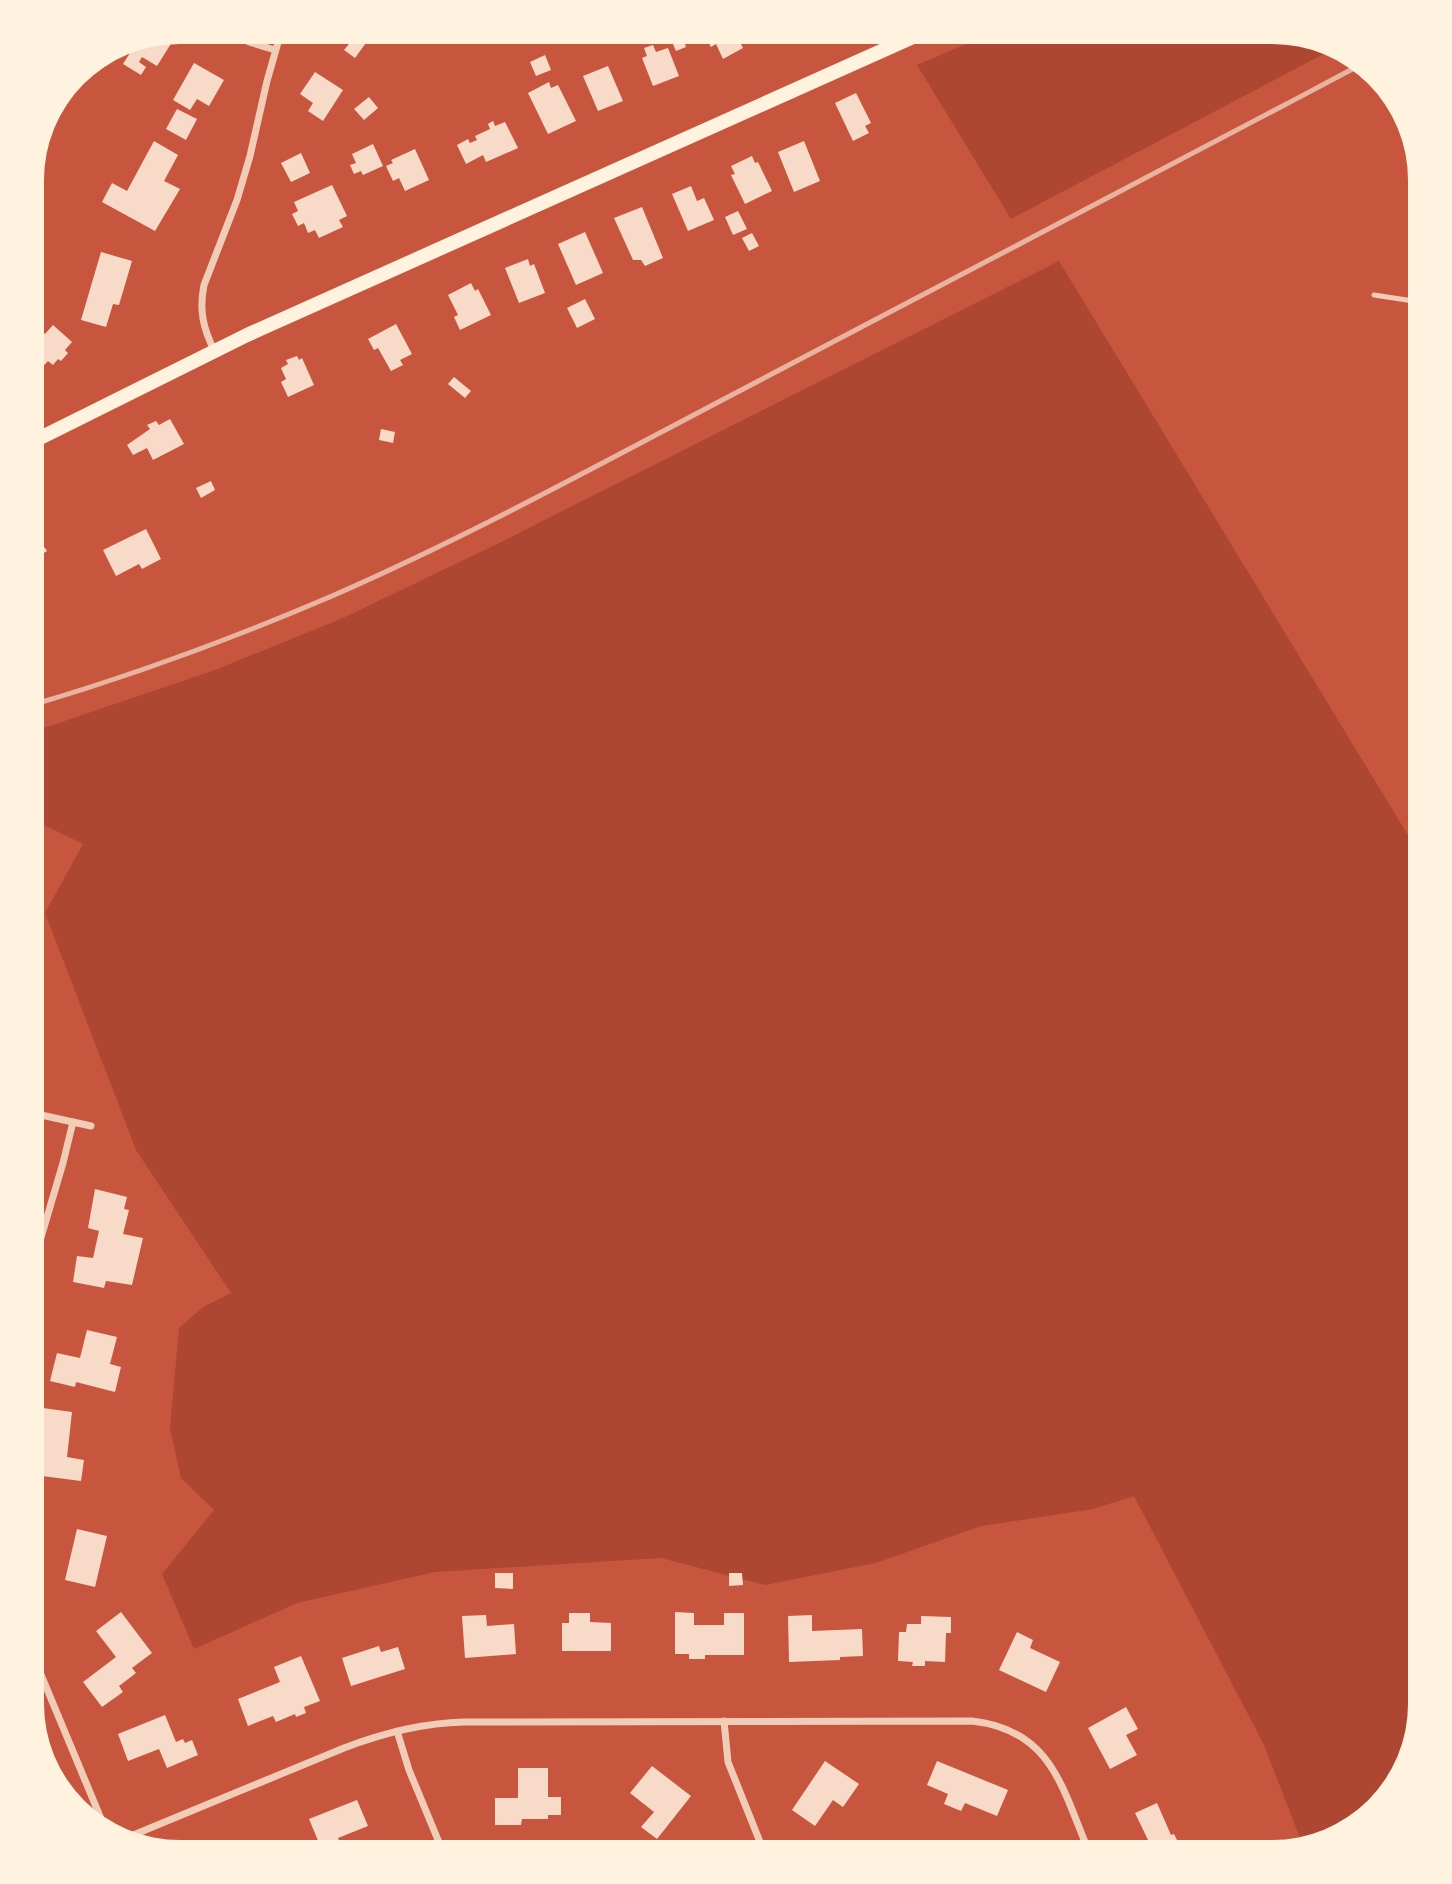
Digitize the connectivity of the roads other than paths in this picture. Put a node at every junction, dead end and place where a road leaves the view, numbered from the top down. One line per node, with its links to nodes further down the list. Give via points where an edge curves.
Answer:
1 (255, 44): 4 (street)
2 (277, 44): 4 (street)
3 (897, 44): 7 (main road)
4 (275, 50): 7 (street, via 243,178 204,285 203,325)
5 (1374, 295): 6 (lane)
6 (1408, 300)
7 (214, 350): 8 (main road)
8 (44, 436)
9 (44, 1116): 10 (street)
10 (73, 1122): 11 (street); 12 (street)
11 (91, 1126)
12 (44, 1227)
13 (44, 1682): 16 (street)
14 (724, 1721): 15 (street, via 456,1722); 19 (street, via 727,1762); 20 (street, via 972,1721 997,1725 1021,1735 1047,1760)
15 (397, 1731): 17 (street, via 344,1748); 18 (street)
16 (99, 1813)
17 (137, 1833)
18 (438, 1840)
19 (759, 1840)
20 (1084, 1840)

